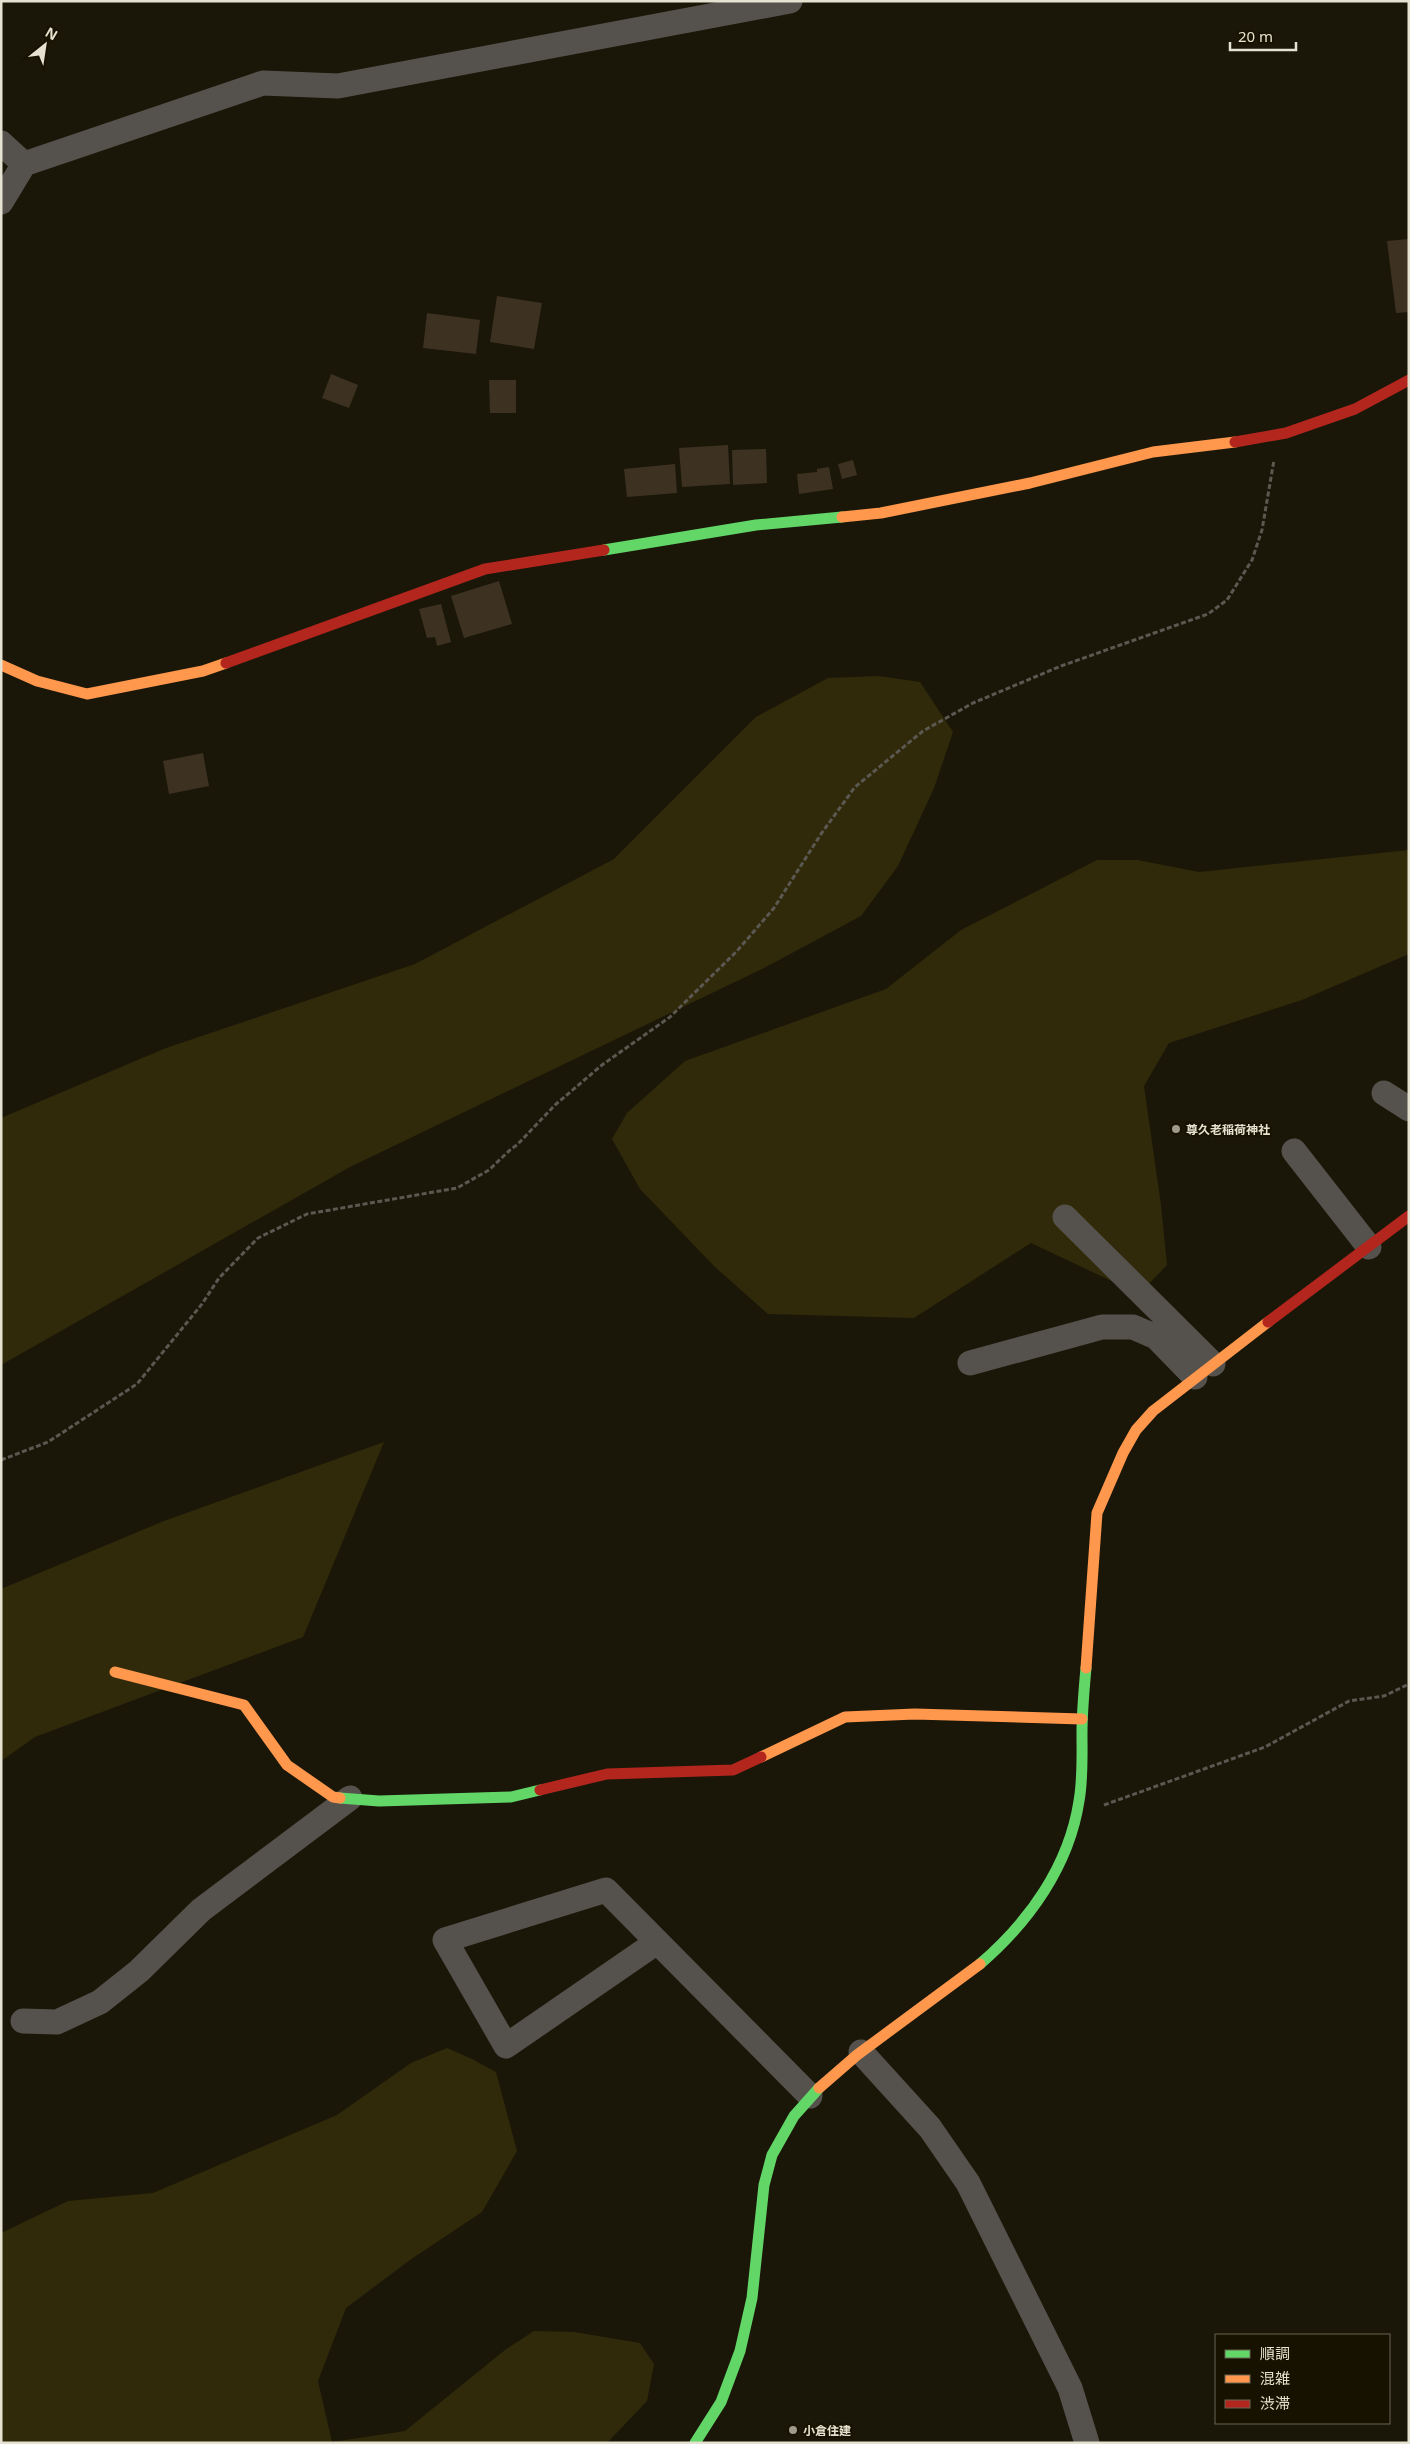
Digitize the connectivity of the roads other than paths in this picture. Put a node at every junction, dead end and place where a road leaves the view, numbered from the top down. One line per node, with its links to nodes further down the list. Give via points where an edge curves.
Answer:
1 (790, 1): 2 (street)
2 (691, 11): 4 (street, via 338,86 263,82)
3 (1, 143): 4 (street)
4 (24, 164): 5 (street)
5 (1, 202)
6 (1409, 380): 7 (street, via 1355,409 1286,433 1152,452 881,513 756,525 485,569 203,671 87,694 37,681)
7 (1, 665)
8 (1384, 1093): 9 (street)
9 (1409, 1109)
10 (1294, 1151): 13 (street)
11 (1409, 1216): 13 (street)
12 (1065, 1217): 15 (street)
13 (1369, 1247): 15 (street)
14 (970, 1363): 15 (street, via 1102,1327 1133,1327 1156,1336)
15 (1204, 1370): 17 (street, via 1144,1420 1125,1450 1097,1513)
16 (115, 1672): 18 (street, via 244,1705 287,1765 333,1797)
17 (1082, 1718): 18 (street, via 915,1714 846,1717 733,1770 607,1774 511,1797 379,1801); 21 (street, via 1077,1814 1067,1844 1035,1906 1004,1941 956,1983)
18 (350, 1798): 20 (street, via 202,1910 139,1971 100,2002 57,2022)
19 (657, 1942): 19 (street, via 606,1890 445,1940 506,2046); 22 (street)
20 (23, 2021)
21 (861, 2052): 22 (street); 24 (street, via 930,2128 968,2183 1070,2388)
22 (810, 2096): 23 (street, via 777,2142 766,2169 751,2307 739,2358 721,2403)
23 (695, 2443)
24 (1087, 2443)

